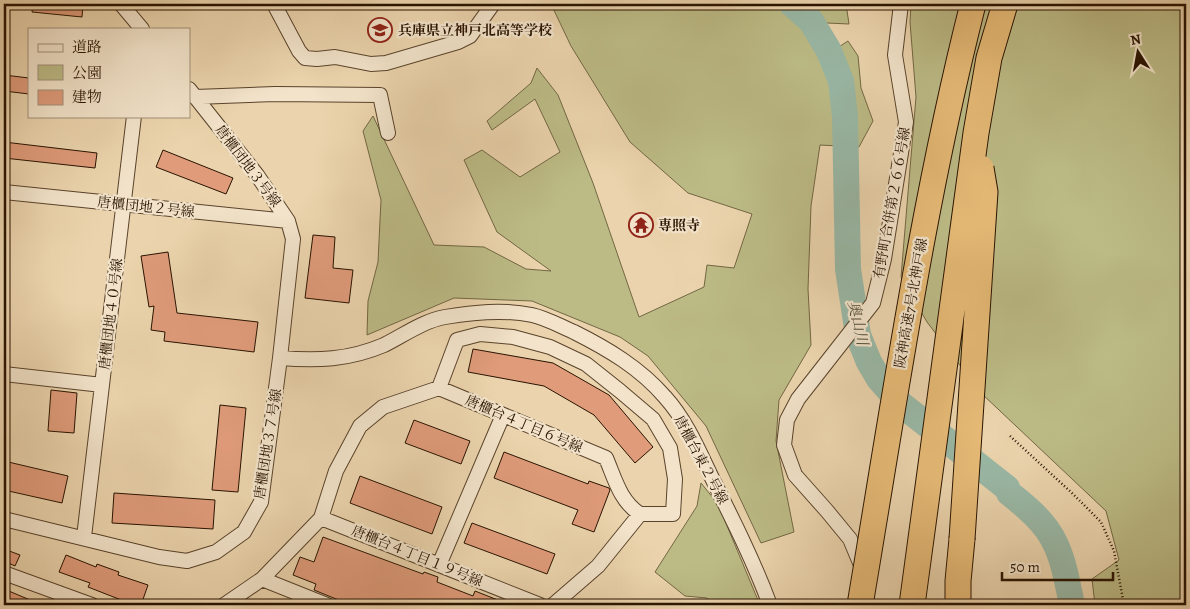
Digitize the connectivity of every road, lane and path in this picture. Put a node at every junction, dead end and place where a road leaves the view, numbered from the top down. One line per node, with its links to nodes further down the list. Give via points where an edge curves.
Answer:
1 (120, 4): 7 (street)
2 (274, 4): 3 (street, via 305,58 335,57 371,64 386,63 458,42 470,36)
3 (493, 4)
4 (901, 4): 37 (street, 有野町合併第２６６号線, via 895,55 906,122 874,303 798,399 787,420 784,445 795,475 850,540 870,589)
5 (973, 4): 15 (highway, 阪神高速7号北神戸線, bridge, via 961,49)
6 (1005, 4): 11 (highway, bridge, via 989,58)
7 (141, 28)
8 (192, 93): 10 (street, via 380,95); 14 (street, 唐櫃団地３号線)
9 (134, 118): 13 (street, 唐櫃団地４０号線)
10 (388, 133)
11 (976, 133): 38 (highway, bridge); 39 (highway, bridge, via 985,192)
12 (4, 192): 13 (street, 唐櫃団地２号線)
13 (124, 204): 14 (street, 唐櫃団地２号線); 18 (street, 唐櫃団地４０号線)
14 (288, 221): 16 (street, 唐櫃団地３７号線, via 293,239)
15 (912, 295): 35 (highway, bridge); 36 (highway, 阪神高速7号北神戸線, bridge)
16 (280, 358): 25 (street, 唐櫃団地３７号線, via 261,502 244,532 216,552 187,561); 34 (street, 唐櫃台東２号線, via 312,361 363,353 441,318 481,312 532,315 554,322 623,358 666,398 690,434 747,549)
17 (4, 374): 18 (street, 唐櫃団地４０号線)
18 (102, 385): 25 (street)
19 (439, 388): 20 (street, 唐櫃台４丁目６号線); 22 (street, via 457,340 480,334 513,337 550,347 586,364 653,419 670,448 675,479 673,514); 23 (street, via 383,407 360,426 336,471)
20 (503, 415): 22 (street, 唐櫃台４丁目６号線, via 606,458 624,500); 26 (street)
21 (1010, 436): 40 (path, via 1100,522 1114,552)
22 (640, 514): 33 (street, via 598,566)
23 (321, 518): 26 (street, 唐櫃台４丁目１９号線); 28 (street)
24 (4, 519): 25 (street, 唐櫃団地３７号線)
25 (84, 537)
26 (439, 565): 32 (street, 唐櫃台４丁目１９号線)
27 (4, 572): 29 (street)
28 (262, 579): 30 (street); 31 (street)
29 (92, 605)
30 (224, 605)
31 (327, 605)
32 (540, 605)
33 (553, 605)
34 (770, 605)
35 (842, 605)
36 (860, 605)
37 (873, 605)
38 (912, 605)
39 (958, 605)
40 (1124, 605)

